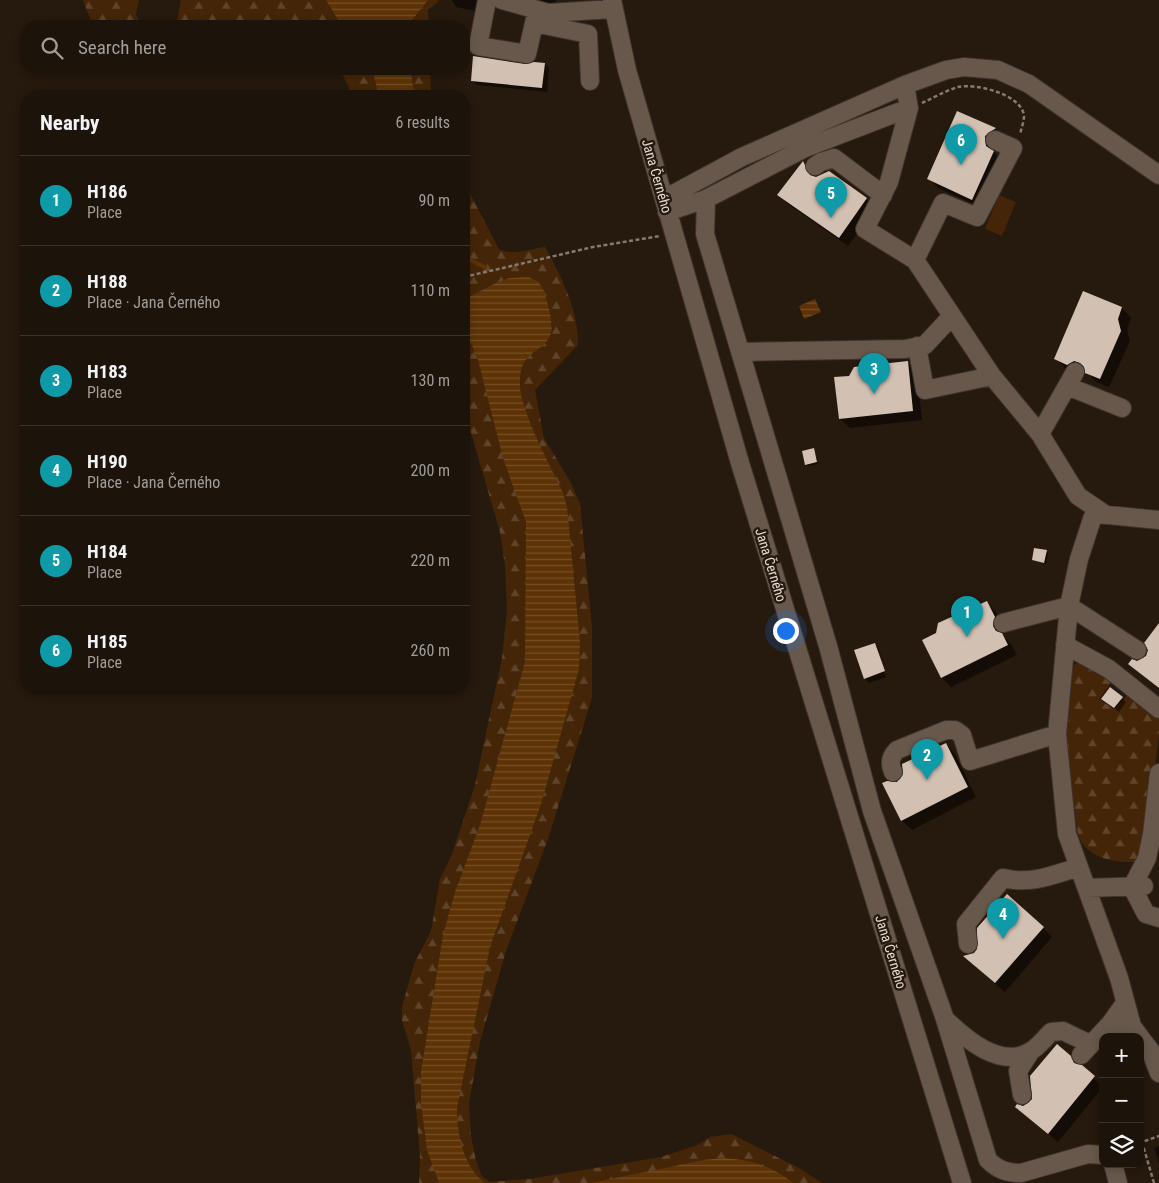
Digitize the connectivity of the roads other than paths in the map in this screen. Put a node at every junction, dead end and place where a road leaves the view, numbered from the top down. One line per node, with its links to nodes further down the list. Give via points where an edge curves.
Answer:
1 (487, 0): 4 (street, via 478,46 526,54)
2 (502, 0): 4 (street)
3 (613, 5): 4 (street, via 548,13); 13 (street, Jana Černého, via 627,70)
4 (528, 9): 5 (street, via 588,34)
5 (590, 81)
6 (904, 85): 7 (street); 10 (street, via 964,67 998,70 1029,84); 13 (street, via 742,157)
7 (909, 108): 11 (street); 12 (street, via 805,148)
8 (995, 140): 14 (street, via 1013,148 977,217 943,203)
9 (815, 166): 11 (street, via 834,158)
10 (1159, 175)
11 (883, 195): 14 (street, via 865,229)
12 (706, 199): 13 (street); 17 (street, via 705,234)
13 (666, 206): 45 (street, Jana Černého, via 740,463)
14 (915, 260): 15 (street)
15 (952, 316): 16 (street, via 925,345); 18 (street)
16 (917, 346): 17 (street, via 905,349); 18 (street, via 925,390)
17 (740, 352): 37 (street, via 828,646 872,811)
18 (992, 376): 20 (street)
19 (1122, 408): 20 (street, via 1071,379)
20 (1040, 434): 21 (street, via 1078,496)
21 (1106, 514): 22 (street); 23 (street, via 1093,516)
22 (1159, 520)
23 (1069, 606): 24 (street); 25 (street); 26 (street)
24 (1003, 624)
25 (1065, 645): 27 (street, via 1109,669); 28 (street)
26 (1138, 650)
27 (1159, 709)
28 (1057, 734): 29 (street, via 970,761 962,735 955,730 946,730 896,750 891,756); 31 (street, via 1067,834)
29 (893, 772)
30 (1159, 773): 32 (street, via 1152,834)
31 (1079, 867): 33 (street); 35 (street, via 1020,883 1003,878 966,924)
32 (1139, 886): 33 (street); 34 (street, via 1146,914)
33 (1087, 888): 36 (street, via 1120,978)
34 (1159, 918)
35 (968, 944)
36 (1124, 1006): 38 (street); 39 (street, via 1132,1026); 40 (street, via 1085,1049 1064,1031 1051,1032)
37 (945, 1020): 40 (street, via 969,1041 992,1053 1010,1057); 43 (street, via 988,1160 997,1169 1021,1174 1088,1154)
38 (1121, 1033)
39 (1147, 1043): 41 (street)
40 (1031, 1051): 42 (street, via 1018,1071)
41 (1159, 1073)
42 (1022, 1095)
43 (1099, 1155)
44 (1114, 1168): 46 (street)
45 (962, 1183)
46 (1118, 1183)

